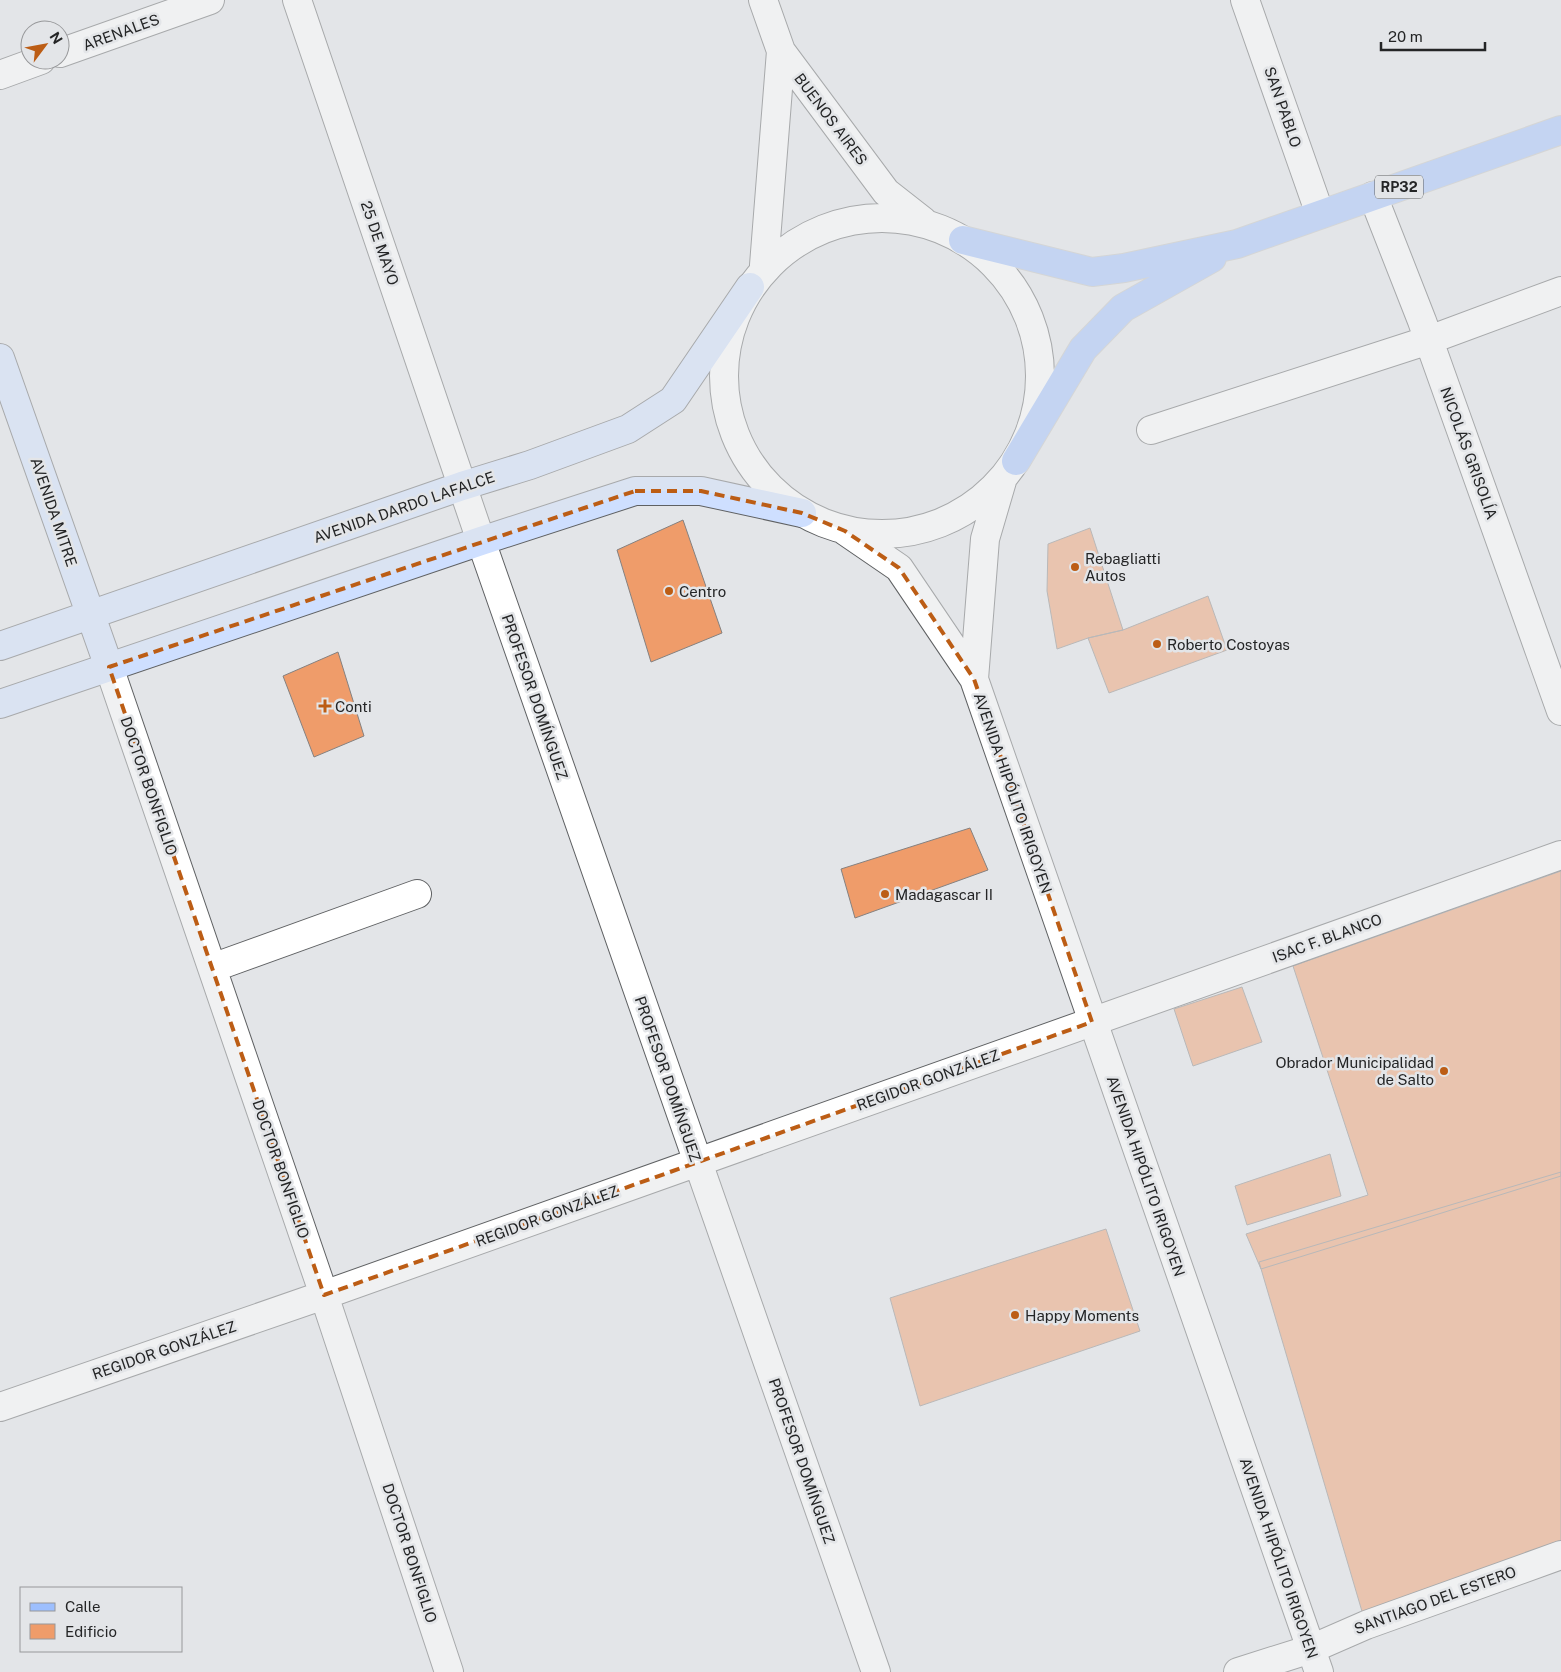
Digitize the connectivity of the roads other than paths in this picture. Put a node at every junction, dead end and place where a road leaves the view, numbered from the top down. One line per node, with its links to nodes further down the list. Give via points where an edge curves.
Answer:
1 (210, 0): 5 (street, ARENALES)
2 (297, 0): 22 (street, 25 DE MAYO)
3 (763, 0): 6 (street, BUENOS AIRES)
4 (1245, 0): 11 (street, SAN PABLO)
5 (70, 49)
6 (781, 51): 12 (street, BUENOS AIRES, via 886,192); 15 (street)
7 (20, 68): 8 (street)
8 (0, 75)
9 (1561, 130): 10 (main road, RP32)
10 (1372, 196): 11 (main road, RP32); 18 (street, NICOLÁS GRISOLÍA)
11 (1320, 214): 14 (main road, RP32)
12 (923, 221): 13 (street, RP32); 15 (street, RP32, via 870,218 824,228)
13 (963, 240): 14 (main road, RP32, via 1092,272); 21 (street, RP32, via 1003,274 1029,317 1040,366 1036,416)
14 (1237, 244): 21 (main road, RP32, via 1123,308 1083,349)
15 (764, 265): 16 (street, RP32)
16 (750, 287): 22 (main road, AVENIDA DARDO LAFALCE / RP32, via 673,400 628,429); 23 (street, RP32, via 728,336 724,386 735,436 762,479)
17 (1561, 291): 18 (street)
18 (1429, 340): 20 (street); 31 (street, NICOLÁS GRISOLÍA)
19 (0, 358): 26 (main road, AVENIDA MITRE)
20 (1151, 430)
21 (1009, 471): 24 (street, RP32, via 969,509 930,528 888,535); 29 (street, AVENIDA HIPÓLITO IRIGOYEN, via 985,538)
22 (462, 486): 25 (street, PROFESOR DOMÍNGUEZ); 26 (main road, AVENIDA DARDO LAFALCE / RP32)
23 (802, 514): 24 (street, RP32); 25 (main road, RP32, via 701,491 635,491)
24 (845, 531): 29 (street, AVENIDA HIPÓLITO IRIGOYEN, via 900,568)
25 (482, 541): 28 (main road, RP32); 36 (street, PROFESOR DOMÍNGUEZ)
26 (90, 614): 27 (main road, AVENIDA DARDO LAFALCE / RP32); 28 (main road, AVENIDA MITRE)
27 (0, 646)
28 (108, 667): 30 (main road, RP32); 34 (street, DOCTOR BONFIGLIO)
29 (974, 679): 35 (street, AVENIDA HIPÓLITO IRIGOYEN)
30 (0, 704)
31 (1561, 711)
32 (1561, 855): 35 (street, ISAC F. BLANCO)
33 (416, 894): 34 (street)
34 (212, 968): 37 (street, DOCTOR BONFIGLIO)
35 (1092, 1022): 36 (street, REGIDOR GONZÁLEZ); 40 (street, AVENIDA HIPÓLITO IRIGOYEN)
36 (697, 1162): 37 (street, REGIDOR GONZÁLEZ); 42 (street, PROFESOR DOMÍNGUEZ)
37 (324, 1295): 38 (street, REGIDOR GONZÁLEZ); 41 (street, DOCTOR BONFIGLIO)
38 (0, 1407)
39 (1561, 1555): 40 (street, SANTIAGO DEL ESTERO, via 1366,1624)
40 (1315, 1660): 43 (street, SANTIAGO DEL ESTERO)
41 (449, 1672)
42 (876, 1672)
43 (1238, 1672)

